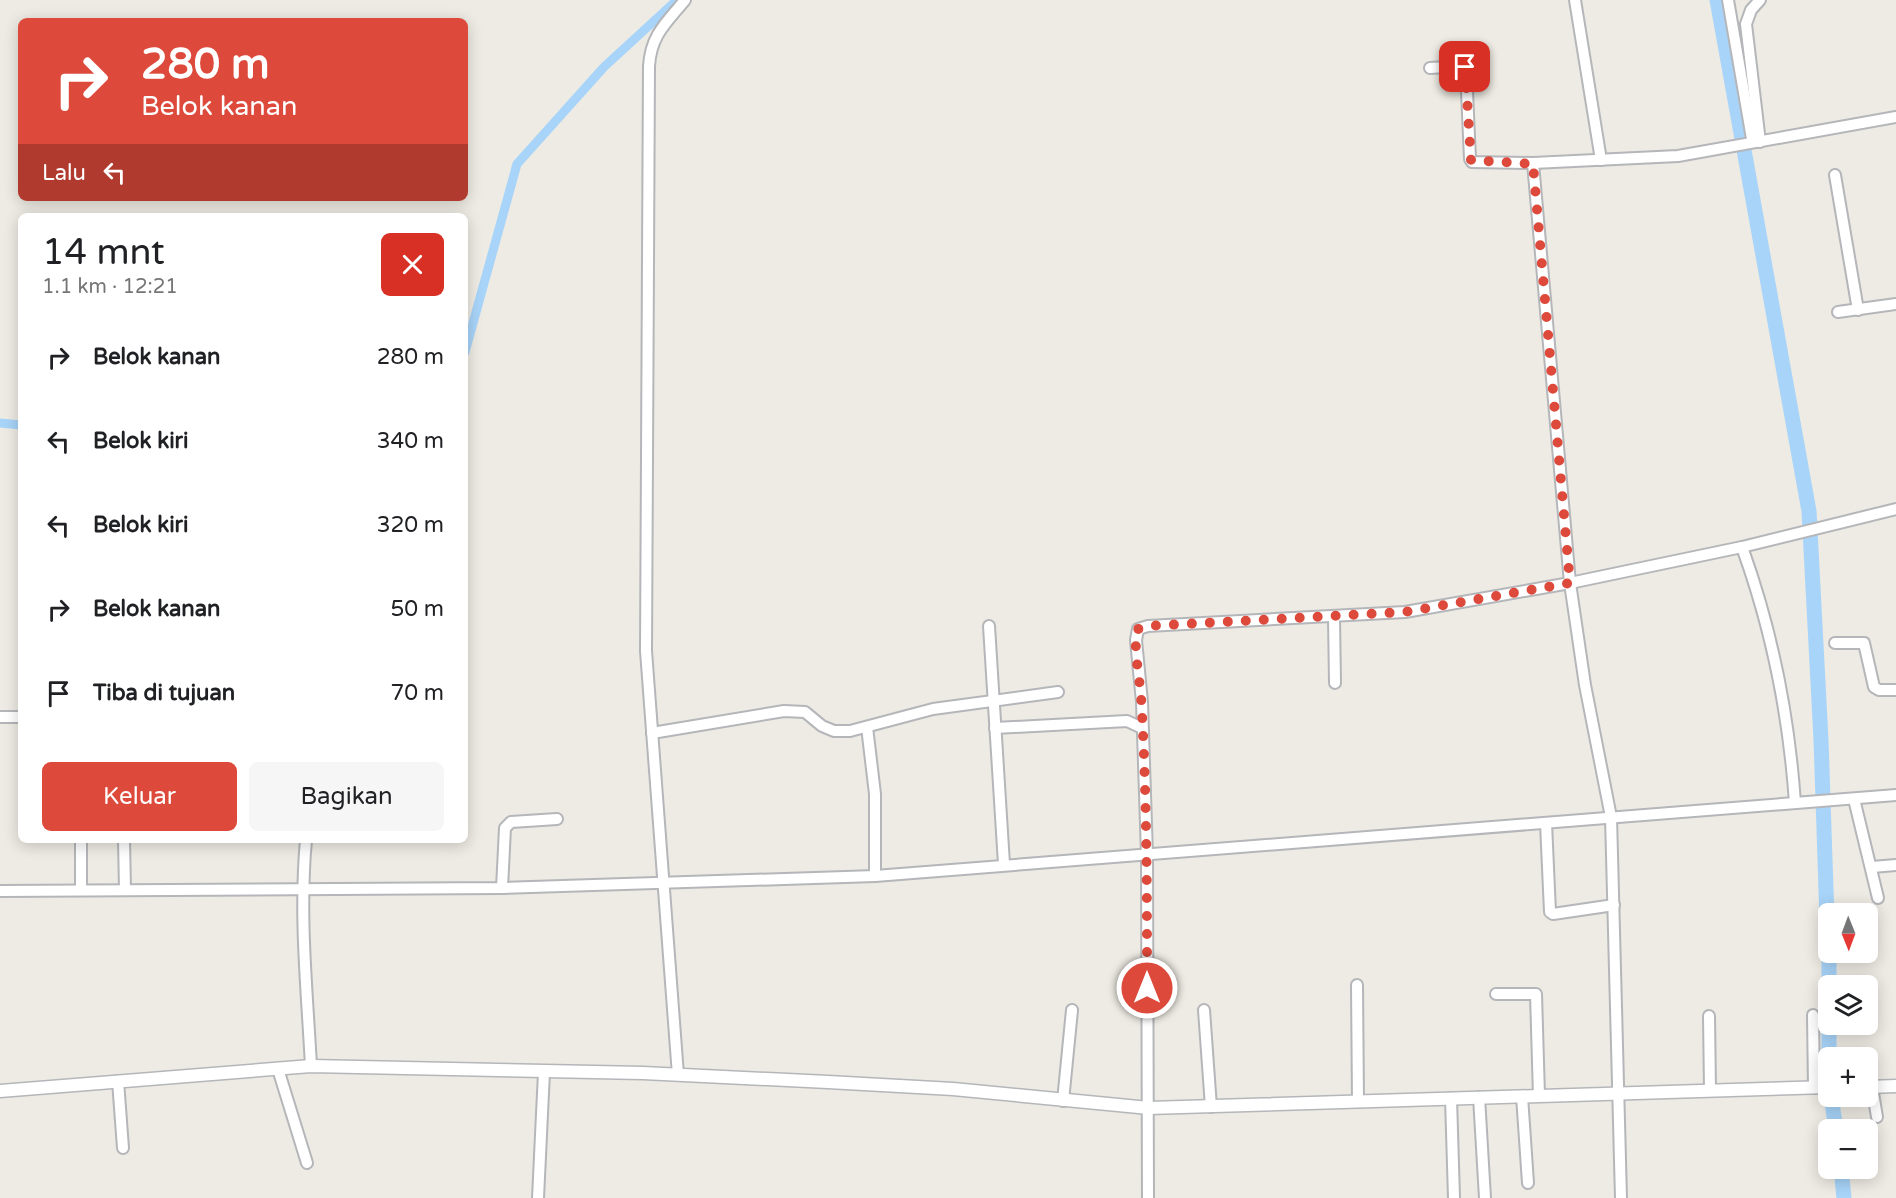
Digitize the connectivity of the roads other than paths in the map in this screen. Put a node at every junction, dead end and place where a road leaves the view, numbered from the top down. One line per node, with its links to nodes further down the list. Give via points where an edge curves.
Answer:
1 (685, 0): 31 (street, via 657,36 649,66 646,651)
2 (1575, 0): 10 (street)
3 (1728, 0): 9 (street)
4 (1760, 0): 9 (street, via 1746,24)
5 (1470, 54): 6 (street)
6 (1465, 67): 7 (street); 11 (street, via 1471,160)
7 (1430, 68)
8 (1896, 117): 9 (street)
9 (1753, 143): 10 (street, via 1678,156)
10 (1600, 160): 11 (street)
11 (1533, 164): 18 (street)
12 (1835, 175): 14 (street)
13 (1896, 303): 14 (street)
14 (1858, 310): 15 (street)
15 (1838, 312)
16 (1896, 509): 17 (street)
17 (1742, 547): 18 (street); 34 (street, via 1779,678)
18 (1570, 583): 19 (street, via 1405,612); 35 (street)
19 (1334, 618): 22 (street); 30 (street, via 1138,629)
20 (989, 626): 25 (street)
21 (1835, 643): 23 (street, via 1864,643 1874,687)
22 (1335, 683)
23 (1896, 690)
24 (1058, 692): 25 (street)
25 (994, 702): 28 (street, via 933,709); 29 (street)
26 (0, 717): 27 (street)
27 (18, 717)
28 (867, 727): 31 (street, via 834,731 805,712 784,711); 45 (street, via 875,794)
29 (995, 728): 30 (street, via 1126,721); 42 (street)
30 (1142, 728): 41 (street)
31 (652, 733): 46 (street)
32 (1896, 795): 33 (street)
33 (1854, 799): 34 (street); 44 (street, via 1862,842)
34 (1795, 803): 35 (street)
35 (1611, 817): 37 (street); 53 (street)
36 (557, 819): 47 (street, via 511,822 505,828)
37 (1546, 823): 41 (street); 53 (street, via 1552,914)
38 (81, 843): 48 (street)
39 (124, 843): 49 (street)
40 (306, 843): 50 (street)
41 (1147, 855): 42 (street); 80 (street)
42 (1005, 864): 45 (street)
43 (1896, 865): 44 (street)
44 (1872, 867): 52 (street)
45 (875, 876): 46 (street)
46 (663, 883): 47 (street); 64 (street)
47 (502, 888): 50 (street)
48 (81, 890): 49 (street); 51 (street)
49 (125, 890): 50 (street)
50 (301, 890): 60 (street)
51 (0, 891)
52 (1878, 898)
53 (1614, 905): 71 (street)
54 (1357, 985): 77 (street)
55 (1496, 994): 73 (street, via 1536,994)
56 (1072, 1010): 76 (street)
57 (1204, 1010): 78 (street)
58 (1813, 1015): 61 (street)
59 (1709, 1016): 70 (street)
60 (311, 1066): 62 (street); 63 (street)
61 (1818, 1066)
62 (278, 1069): 65 (street); 83 (street)
63 (544, 1072): 64 (street); 85 (street)
64 (678, 1075): 76 (street, via 953,1089)
65 (118, 1081): 69 (street); 82 (street)
66 (1896, 1086): 68 (street)
67 (1818, 1087): 70 (street)
68 (1878, 1087)
69 (0, 1090)
70 (1710, 1090): 71 (street)
71 (1620, 1093): 73 (street); 89 (street)
72 (1521, 1096): 73 (street); 74 (street); 84 (street)
73 (1539, 1096)
74 (1479, 1097): 75 (street); 88 (street)
75 (1451, 1098): 77 (street); 87 (street)
76 (1063, 1101): 80 (street)
77 (1358, 1102): 78 (street)
78 (1211, 1107): 80 (street)
79 (1875, 1107): 81 (street)
80 (1149, 1108): 86 (street)
81 (1877, 1117)
82 (123, 1148)
83 (307, 1163)
84 (1528, 1182)
85 (538, 1198)
86 (1148, 1198)
87 (1454, 1198)
88 (1485, 1198)
89 (1621, 1198)

